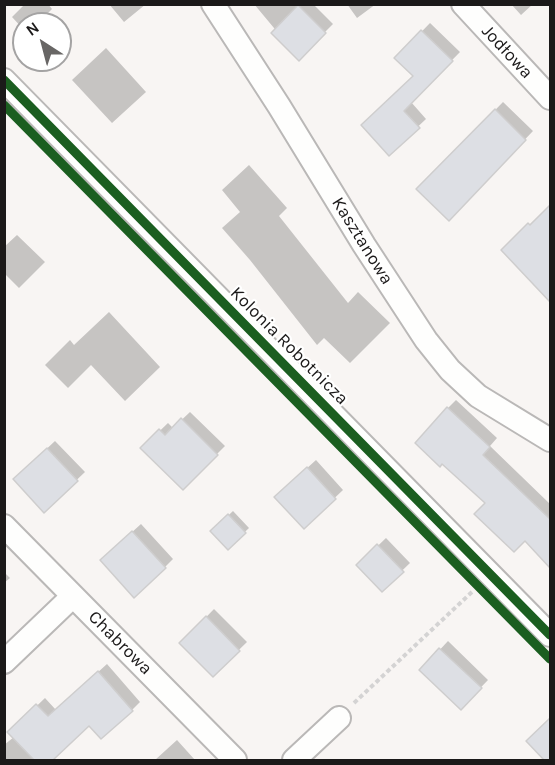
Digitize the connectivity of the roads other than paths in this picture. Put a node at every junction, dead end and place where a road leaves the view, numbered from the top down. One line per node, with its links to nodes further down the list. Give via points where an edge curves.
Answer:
1 (213, 4): 5 (street, Kasztanowa, via 426,340 478,396)
2 (463, 4): 4 (street, Jodłowa)
3 (4, 80): 8 (street, Kolonia Robotnicza)
4 (550, 98)
5 (550, 440)
6 (4, 526): 7 (street, Chabrowa)
7 (73, 596): 9 (street); 11 (street, Chabrowa)
8 (550, 635)
9 (4, 662)
10 (339, 718): 12 (street)
11 (236, 760)
12 (294, 760)

